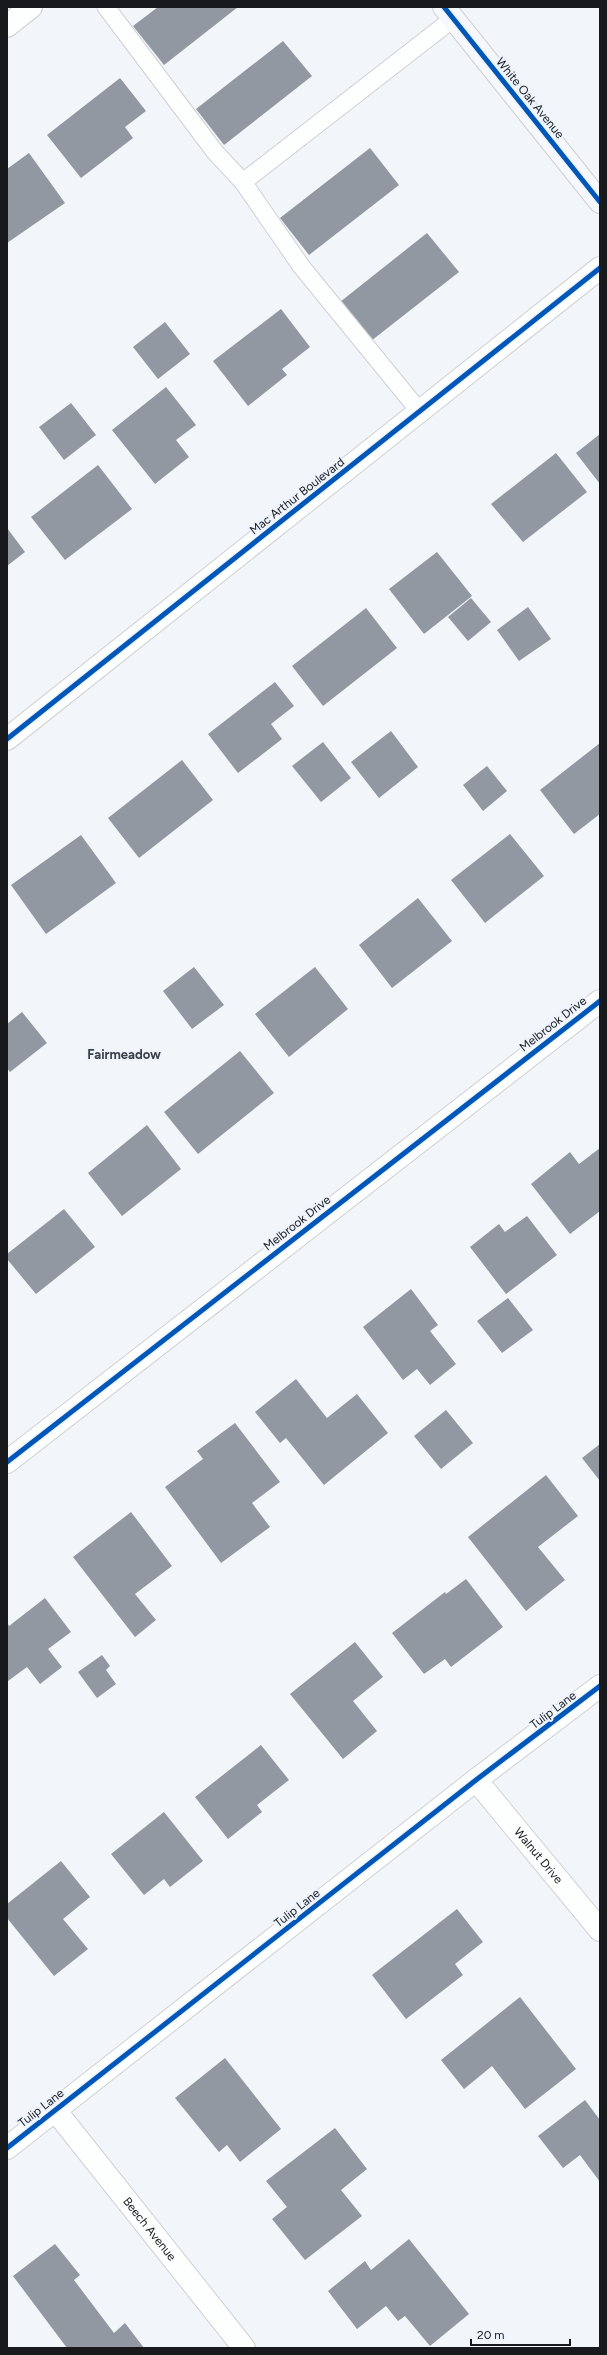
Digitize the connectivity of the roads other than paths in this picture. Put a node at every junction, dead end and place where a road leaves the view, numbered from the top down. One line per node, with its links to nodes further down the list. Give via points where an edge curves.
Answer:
1 (31, 7): 4 (street)
2 (106, 7): 5 (lane, via 215,152)
3 (449, 13): 5 (lane); 6 (street, White Oak Avenue)
4 (7, 26)
5 (243, 182): 8 (lane, via 301,266)
6 (600, 202)
7 (600, 268): 8 (street, Mac Arthur Boulevard)
8 (420, 412): 9 (street, Mac Arthur Boulevard)
9 (7, 739)
10 (600, 1000): 11 (street, Melbrook Drive)
11 (7, 1462)
12 (600, 1686): 13 (street, Tulip Lane)
13 (476, 1780): 14 (street, Walnut Drive); 15 (street, Tulip Lane)
14 (600, 1930)
15 (55, 2110): 16 (street, Tulip Lane); 17 (street, Beech Avenue)
16 (7, 2148)
17 (244, 2348)

